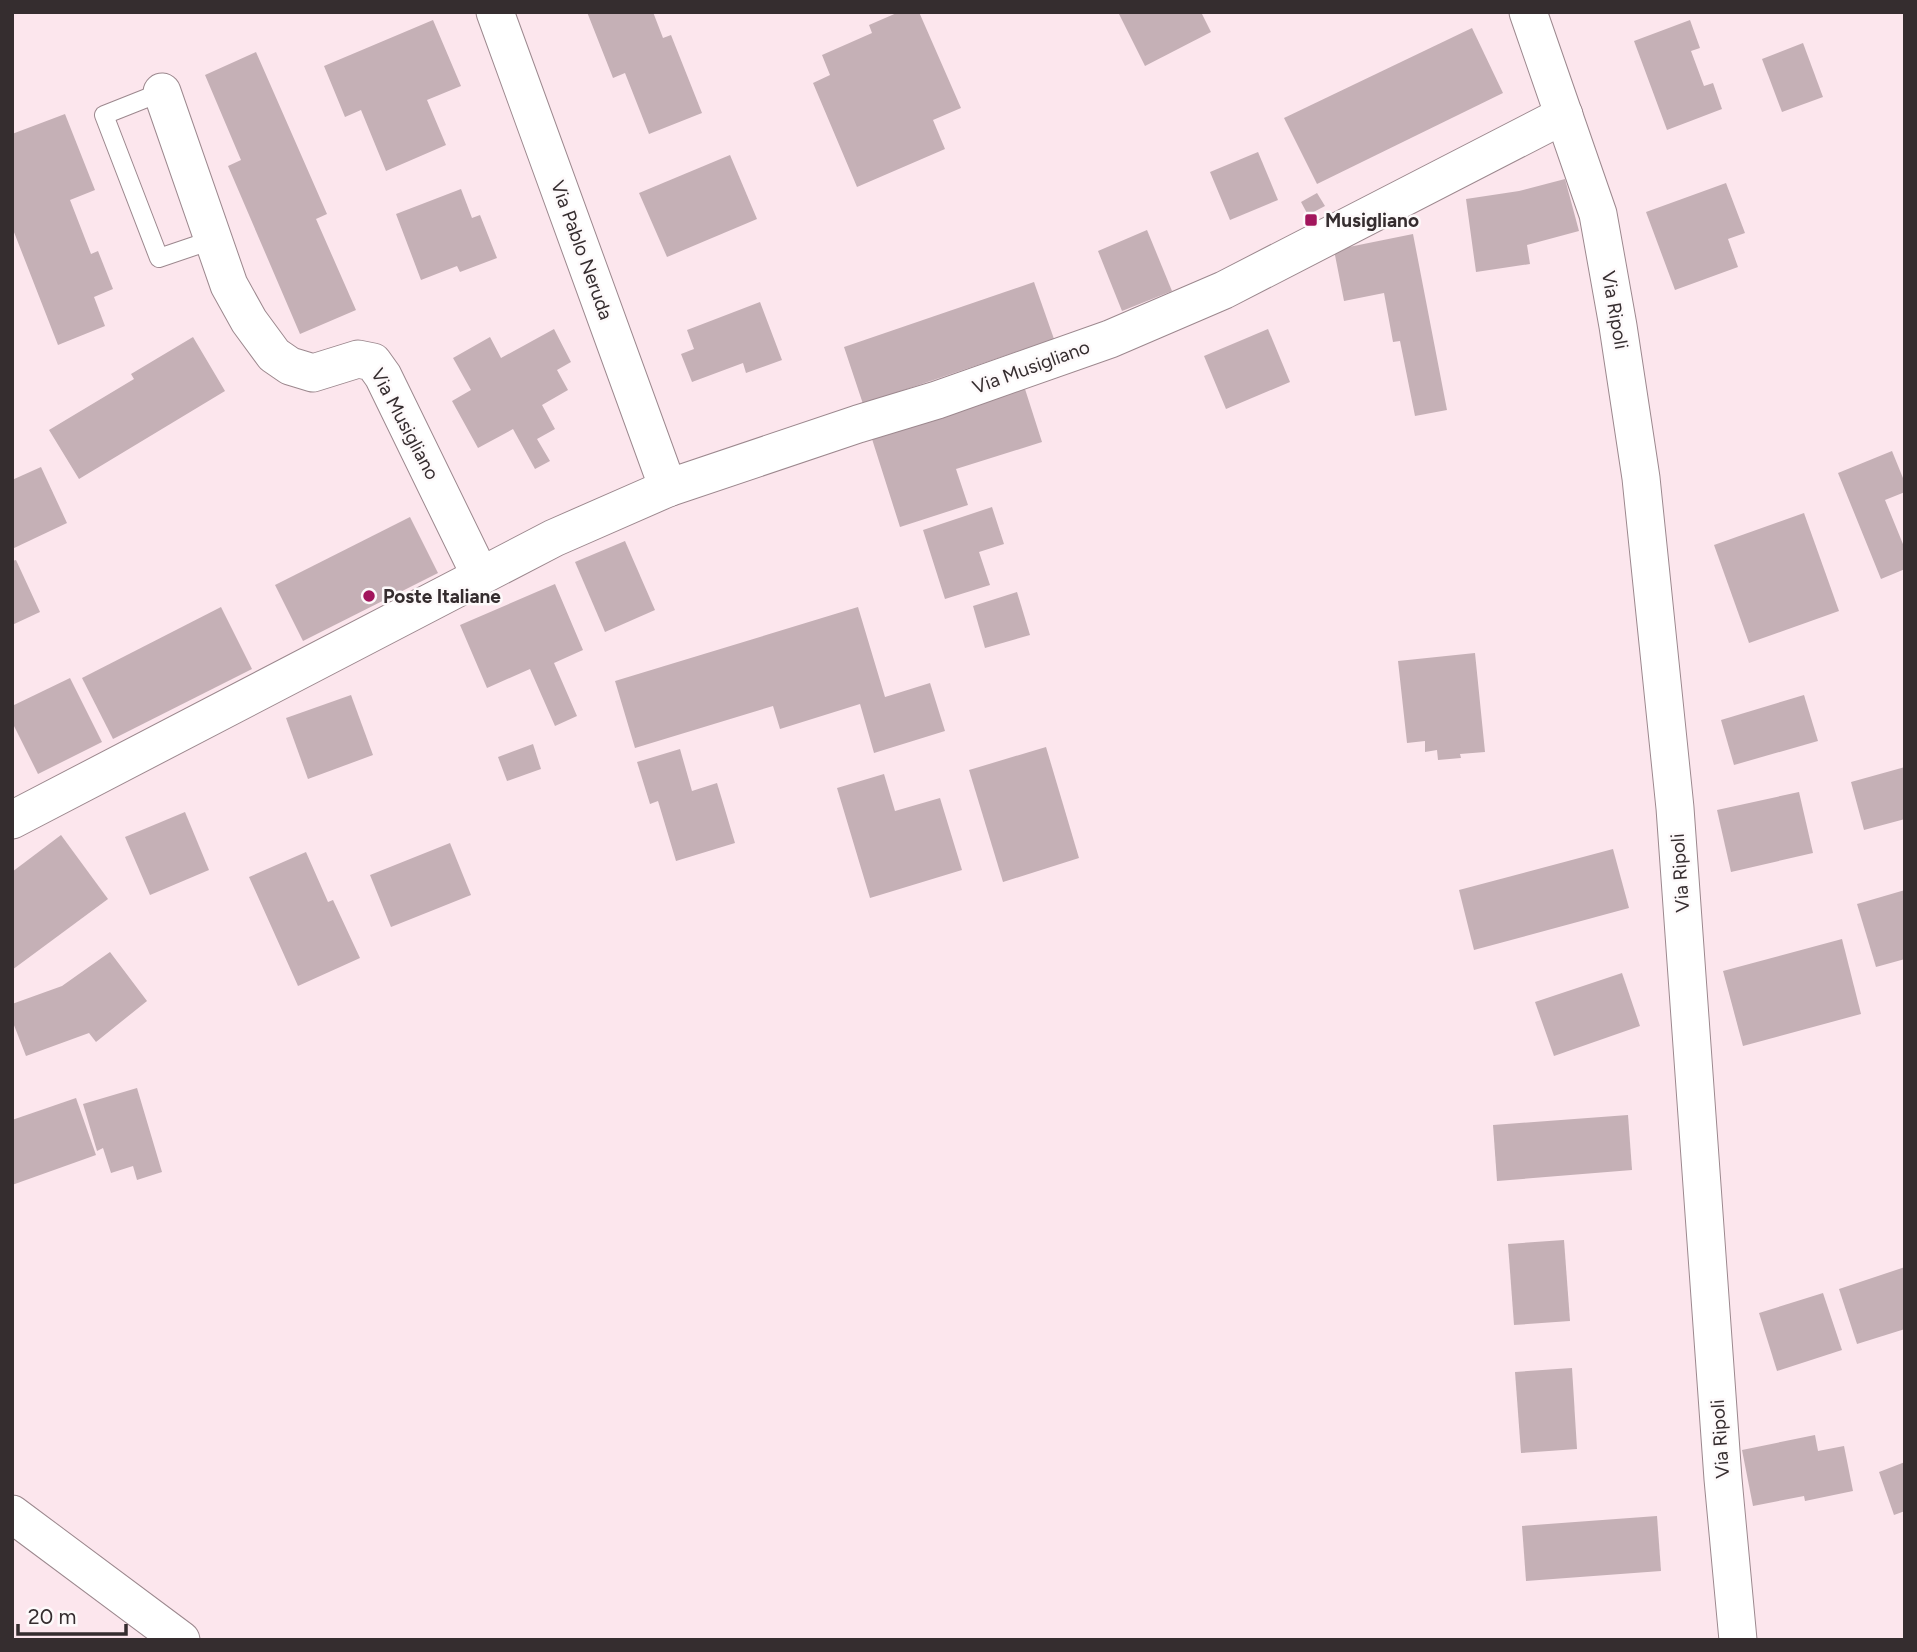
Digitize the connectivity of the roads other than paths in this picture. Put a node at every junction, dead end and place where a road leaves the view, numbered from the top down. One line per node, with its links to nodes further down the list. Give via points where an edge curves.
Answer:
1 (495, 12): 6 (street, Via Pablo Neruda)
2 (1528, 12): 4 (street, Via Ripoli)
3 (162, 92): 5 (street, Via Musigliano); 5 (lane, via 104,115 159,258)
4 (1564, 115): 6 (street, Via Musigliano, via 1224,290 1110,339); 11 (street, Via Ripoli, via 1598,214 1643,491 1675,808)
5 (215, 239): 7 (street, Via Musigliano, via 229,285 274,355 313,373 358,359 373,362)
6 (668, 488): 7 (street, Via Musigliano)
7 (480, 575): 8 (street, Via Musigliano)
8 (12, 820)
9 (12, 1514): 10 (street)
10 (181, 1640)
11 (1738, 1640)

